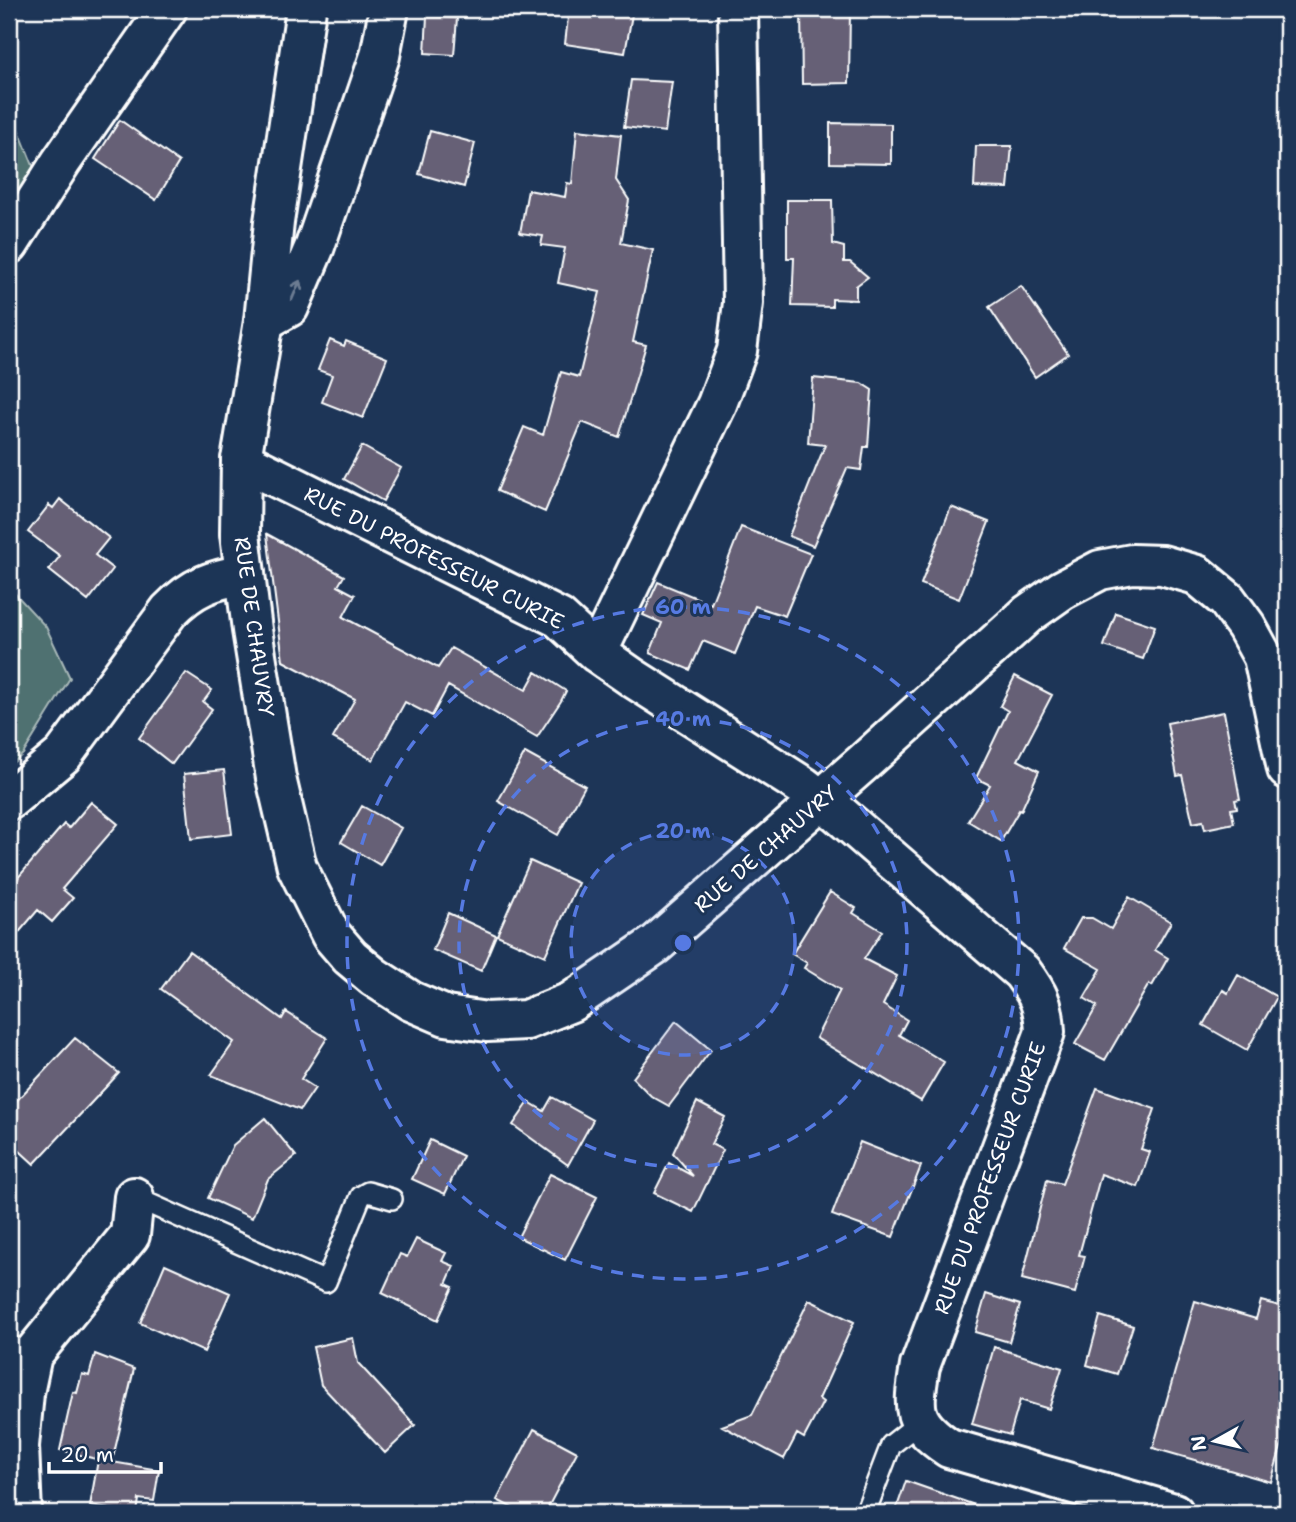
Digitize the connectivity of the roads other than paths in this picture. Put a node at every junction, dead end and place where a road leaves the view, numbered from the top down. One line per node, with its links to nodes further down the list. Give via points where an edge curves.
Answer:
1 (167, 9): 7 (street)
2 (306, 9): 5 (street, RUE DE CHAUVRY)
3 (389, 9): 6 (street, via 380,56)
4 (738, 9): 11 (street, via 743,303 737,351 717,404)
5 (274, 222): 6 (street); 8 (street, RUE DE CHAUVRY)
6 (319, 233): 8 (street, one-way to 6, via 289,307)
7 (9, 244)
8 (264, 321): 9 (street, RUE DE CHAUVRY)
9 (241, 460): 10 (street, RUE DE CHAUVRY, via 240,534); 11 (street, RUE DU PROFESSEUR CURIE, via 559,618)
10 (245, 574): 13 (street, via 221,578 183,597 63,755); 14 (street, RUE DE CHAUVRY, via 276,778 297,867 331,935 350,957 411,1001 446,1016 487,1022 526,1020 571,1002 656,944)
11 (597, 653): 14 (street, RUE DU PROFESSEUR CURIE)
12 (1287, 769): 14 (street, RUE DE CHAUVRY, via 1263,657 1227,600 1197,575 1162,565 1132,564 1100,570 1028,614)
13 (9, 800)
14 (821, 801): 18 (street, RUE DU PROFESSEUR CURIE, via 1023,971 1044,1014 1045,1032 920,1366 915,1402)
15 (134, 1197): 16 (lane, via 326,1282 361,1196 368,1192); 17 (street, via 130,1235)
16 (392, 1199)
17 (20, 1350): 19 (street)
18 (920, 1422): 20 (lane, via 891,1445); 21 (street, via 949,1448)
19 (22, 1513)
20 (864, 1513)
21 (1174, 1513)

